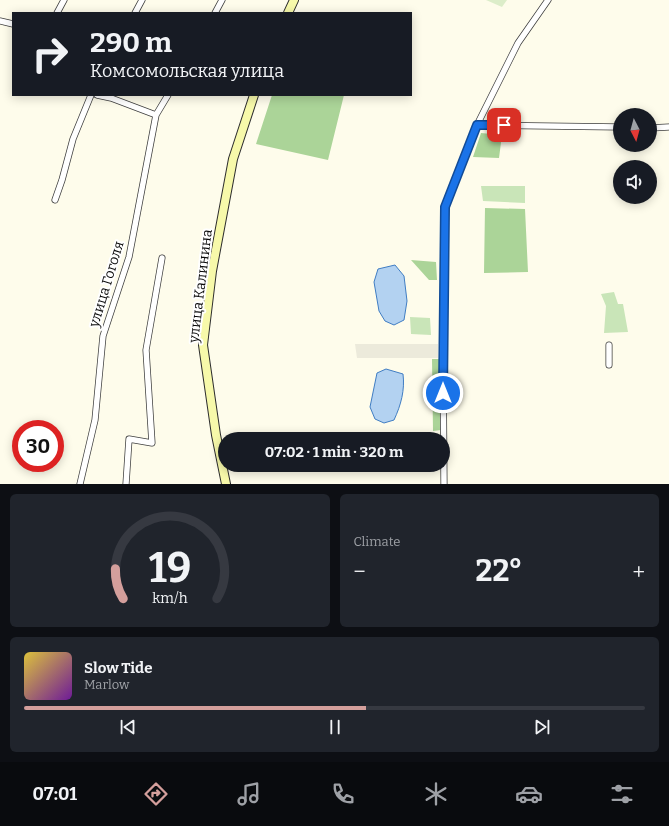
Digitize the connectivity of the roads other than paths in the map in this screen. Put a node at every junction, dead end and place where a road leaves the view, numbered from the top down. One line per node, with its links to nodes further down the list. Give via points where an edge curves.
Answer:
1 (64, 0): 6 (street)
2 (142, 0): 7 (street)
3 (222, 0): 8 (street)
4 (294, 0): 9 (street)
5 (548, 0): 17 (street, via 518,43)
6 (58, 12)
7 (136, 12)
8 (216, 12)
9 (288, 12)
10 (0, 21): 11 (street)
11 (12, 24)
12 (90, 96): 21 (street, via 73,139)
13 (102, 96): 16 (street)
14 (167, 96): 16 (street, улица Гоголя)
15 (254, 96): 27 (street, улица Калинина, via 233,159 212,271 204,345 216,435)
16 (156, 115): 25 (street, улица Гоголя, via 129,257 103,336 95,420)
17 (477, 125): 18 (street); 28 (street, via 445,207)
18 (613, 127)
19 (669, 127): 20 (street)
20 (657, 128)
21 (55, 200)
22 (162, 258): 26 (street, via 146,350 152,443 129,439)
23 (609, 345): 24 (street)
24 (609, 365)
25 (80, 484)
26 (126, 484)
27 (226, 484)
28 (444, 484)

